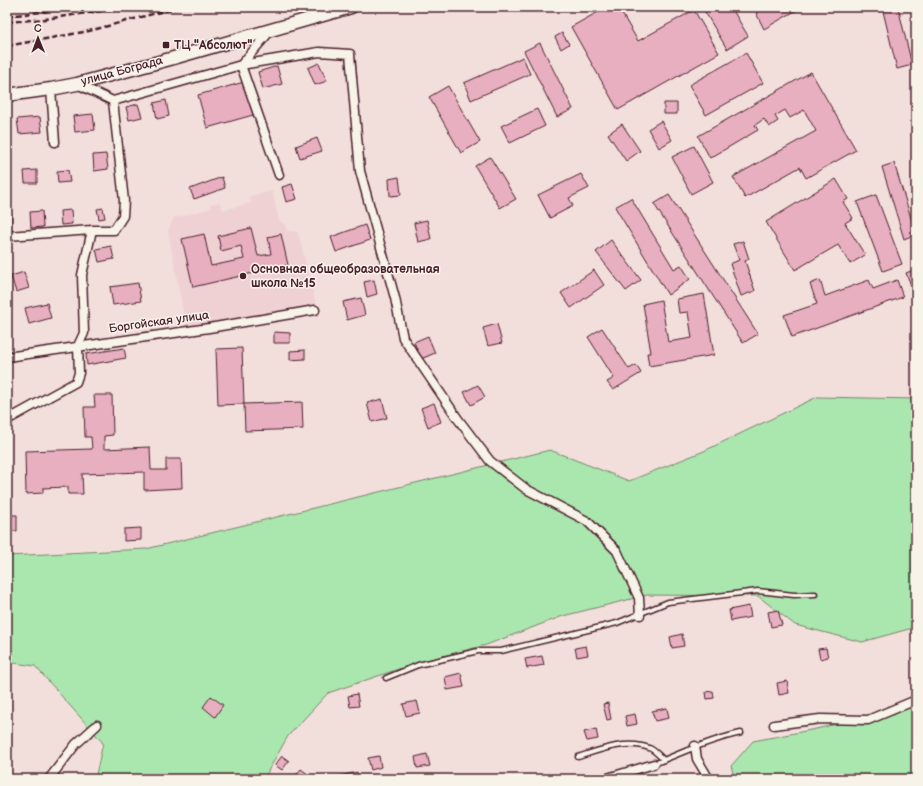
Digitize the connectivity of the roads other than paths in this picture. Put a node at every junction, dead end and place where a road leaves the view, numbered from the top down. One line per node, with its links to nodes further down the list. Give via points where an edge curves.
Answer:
1 (351, 7): 2 (main road, улица Бограда)
2 (272, 30): 3 (street); 4 (main road, улица Бограда)
3 (241, 65): 7 (street); 9 (street); 17 (street, via 319,52 350,54 360,171 395,298 403,338 490,461 526,489 587,521 617,551 639,598)
4 (77, 84): 5 (main road, улица Бограда); 7 (street)
5 (51, 89): 6 (main road, улица Бограда); 8 (street)
6 (7, 95)
7 (113, 101): 10 (street, via 124,202 123,216 114,230)
8 (56, 142)
9 (279, 175)
10 (92, 230): 11 (street); 13 (street, via 82,275 84,333)
11 (7, 236)
12 (315, 310): 13 (street, Боргойская улица)
13 (78, 346): 14 (street, Боргойская улица); 15 (street, via 79,373 76,382)
14 (7, 357)
15 (7, 420)
16 (815, 594): 17 (lane, via 794,595 758,591 668,602)
17 (640, 615): 18 (lane, via 501,651 478,651 418,665)
18 (386, 678)
19 (916, 700): 21 (street, via 868,720 820,719)
20 (97, 725): 27 (street, via 76,744)
21 (774, 725)
22 (741, 733): 23 (lane)
23 (695, 746): 25 (lane); 29 (street, via 697,759)
24 (578, 757): 25 (lane, via 611,746 639,745 651,748)
25 (664, 760): 26 (lane)
26 (654, 764): 28 (street)
27 (49, 779)
28 (604, 779)
29 (708, 779)

